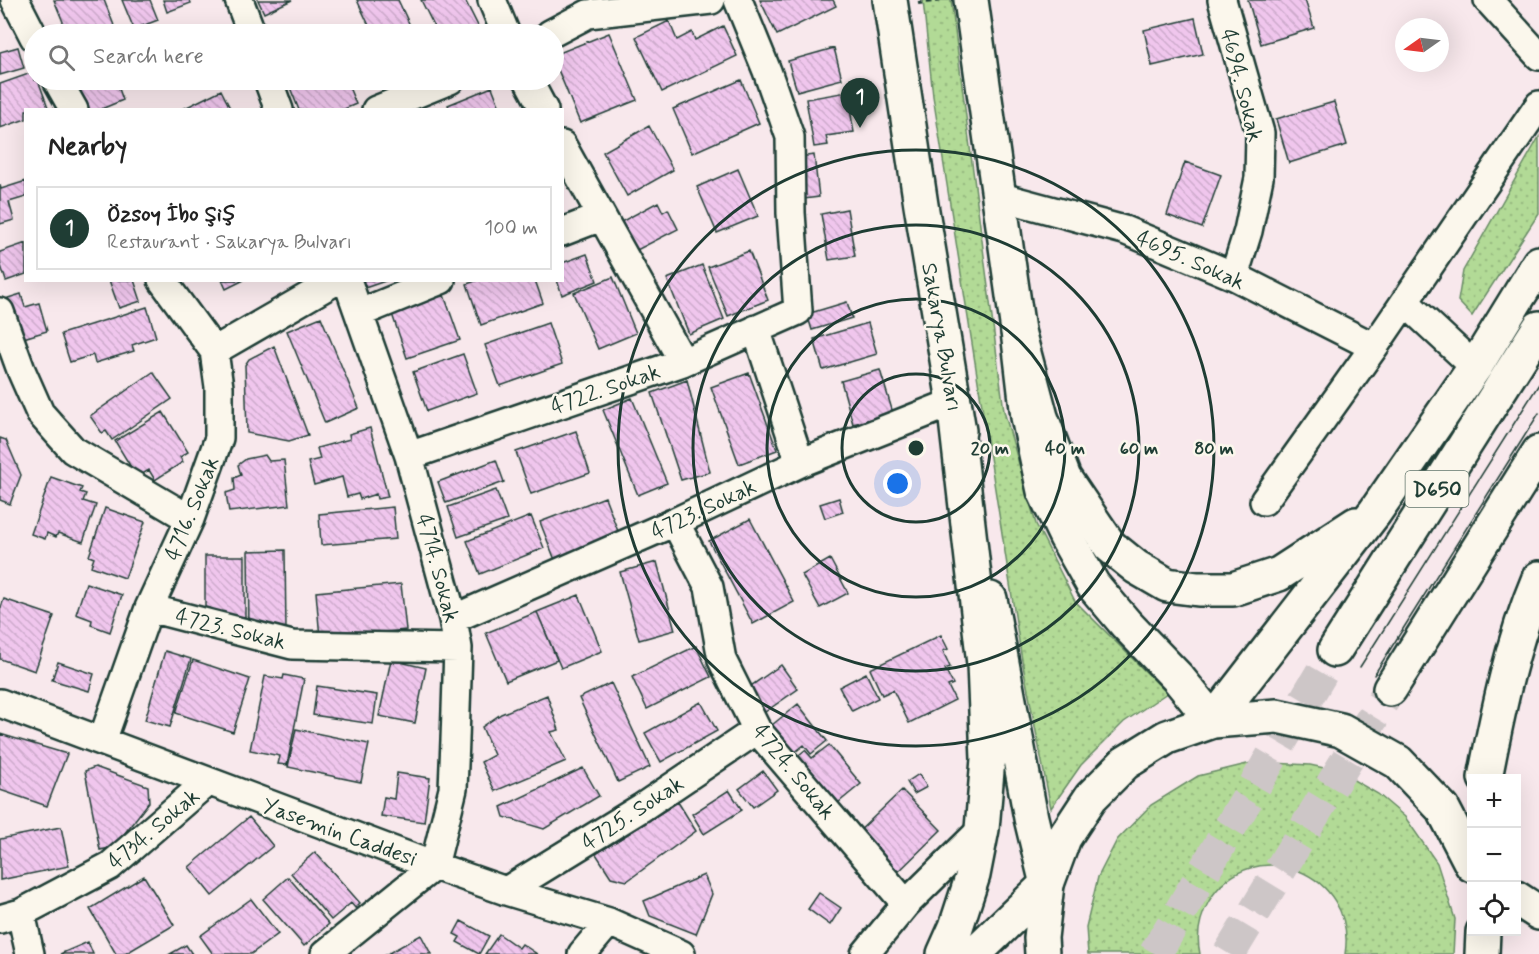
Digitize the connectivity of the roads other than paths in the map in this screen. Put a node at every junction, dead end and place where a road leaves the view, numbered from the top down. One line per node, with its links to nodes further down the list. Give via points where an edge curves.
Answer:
1 (15, 0): 10 (street); 11 (street)
2 (239, 0): 12 (street)
3 (492, 0): 13 (street)
4 (738, 0): 39 (street, 4722. Sokak, via 790,137 798,311)
5 (890, 0): 46 (main road, Sakarya Bulvarı)
6 (971, 0): 26 (main road)
7 (1222, 0): 30 (street, 4694. Sokak, via 1260,133 1259,178)
8 (1488, 0): 15 (street)
9 (699, 1): 14 (street, via 588,14)
10 (0, 7)
11 (27, 24)
12 (248, 24)
13 (502, 24)
14 (564, 27)
15 (1539, 56)
16 (63, 90): 21 (street)
17 (272, 90): 22 (street)
18 (425, 90): 23 (street)
19 (533, 90): 24 (street)
20 (1539, 105): 35 (street)
21 (73, 108)
22 (278, 108)
23 (381, 108)
24 (543, 108)
25 (564, 149): 27 (street)
26 (998, 196): 30 (street, 4695. Sokak, via 1124,230); 40 (main road)
27 (601, 217): 28 (street); 43 (street)
28 (564, 231)
29 (1539, 263): 44 (main road)
30 (1234, 276): 41 (street, 4695. Sokak)
31 (163, 282): 42 (street, 4716. Sokak)
32 (334, 282): 42 (street)
33 (348, 282): 37 (street, 4714. Sokak)
34 (436, 282): 37 (street)
35 (1405, 302): 41 (street); 44 (street)
36 (0, 312): 45 (street)
37 (360, 313): 48 (street, 4714. Sokak)
38 (1539, 328): 58 (main road, D650)
39 (756, 329): 43 (street, 4722. Sokak); 49 (street)
40 (1018, 331): 51 (main road, via 1041,417 1064,478 1110,546 1167,585 1198,590 1233,589 1279,574); 61 (main road, via 1028,417 1044,491 1066,537 1093,585)
41 (1374, 347): 50 (street)
42 (214, 351): 52 (street, 4716. Sokak, via 219,438)
43 (683, 362): 48 (street, 4722. Sokak)
44 (1475, 367): 51 (main road)
45 (10, 374): 52 (street, via 73,450)
46 (954, 402): 49 (street, 4723. Sokak); 66 (main road, via 984,664 988,759); 69 (main road, Sakarya Bulvarı, via 1028,807)
47 (1539, 452): 59 (main road, D650)
48 (408, 456): 56 (street, 4714. Sokak)
49 (800, 463): 53 (street, 4723. Sokak)
50 (1264, 501)
51 (1376, 512): 61 (main road)
52 (190, 519): 55 (street, 4716. Sokak)
53 (675, 522): 56 (street, 4723. Sokak); 62 (street, 4724. Sokak, via 709,587 722,660)
54 (1539, 578): 64 (main road, via 1525,612 1498,709)
55 (149, 608): 57 (street, 4723. Sokak, via 292,645); 63 (street, 4716. Sokak)
56 (453, 619): 57 (street, 4714. Sokak)
57 (458, 648): 68 (street, 4714. Sokak, via 453,789)
58 (1335, 650)
59 (1390, 689)
60 (0, 703): 63 (street, Yasemin Caddesi)
61 (1213, 721): 67 (main road, via 1277,716 1341,730 1398,762 1443,809); 69 (main road, via 1167,737 1125,763 1090,797 1064,838)
62 (757, 730): 70 (street, 4725. Sokak, via 641,808); 72 (street, 4724. Sokak)
63 (102, 741): 65 (street, Yasemin Caddesi)
64 (1486, 774)
65 (207, 782): 68 (street, Yasemin Caddesi); 74 (street, 4734. Sokak, via 110,866)
66 (982, 829): 72 (street); 82 (main road, via 973,875)
67 (1467, 855)
68 (434, 866): 70 (street, Yasemin Caddesi); 78 (street)
69 (1047, 884): 83 (main road); 84 (main road)
70 (506, 891): 75 (street, Yasemin Caddesi)
71 (1521, 901): 73 (main road)
72 (906, 904): 81 (street)
73 (1539, 913)
74 (11, 916): 77 (street)
75 (609, 922): 79 (street); 80 (street, Yasemin Caddesi)
76 (1484, 936): 85 (main road)
77 (30, 954)
78 (325, 954)
79 (582, 954)
80 (681, 954)
81 (865, 954)
82 (944, 954)
83 (974, 954)
84 (1042, 954)
85 (1482, 954)

